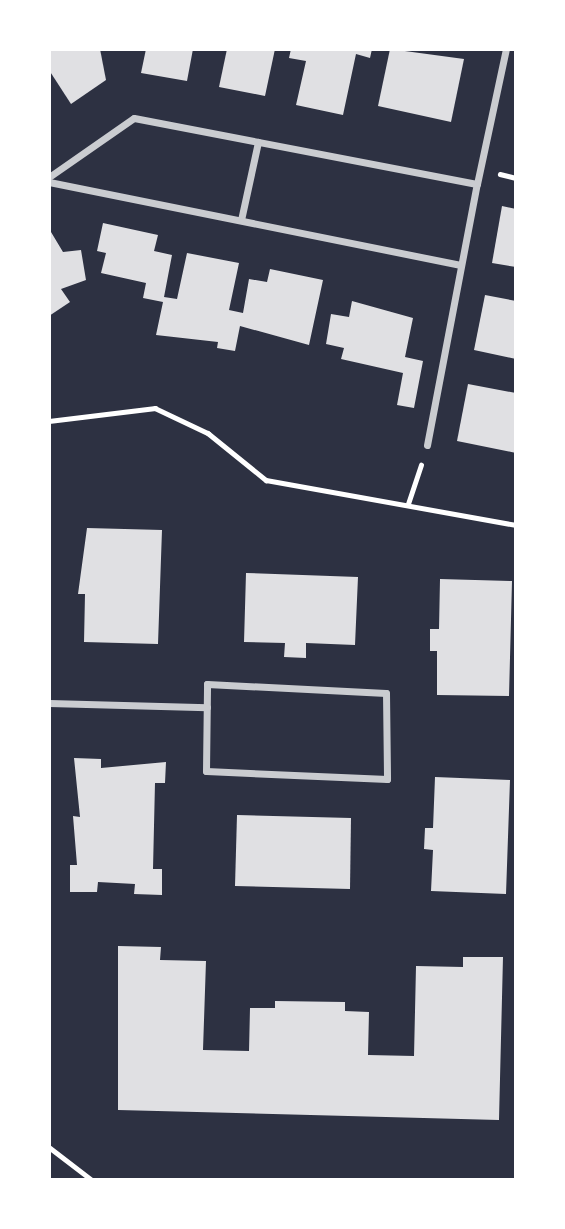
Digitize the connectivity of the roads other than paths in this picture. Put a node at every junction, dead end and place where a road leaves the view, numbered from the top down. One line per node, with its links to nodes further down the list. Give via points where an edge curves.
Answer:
1 (506, 49): 4 (street)
2 (258, 142): 3 (street, via 134,118); 4 (street); 5 (street)
3 (49, 179): 5 (street)
4 (477, 184): 6 (street)
5 (241, 220): 6 (street)
6 (461, 265): 7 (street)
7 (427, 445)
8 (49, 703): 9 (street)
9 (207, 707): 9 (street, via 207,684 386,693 387,779 206,771)

